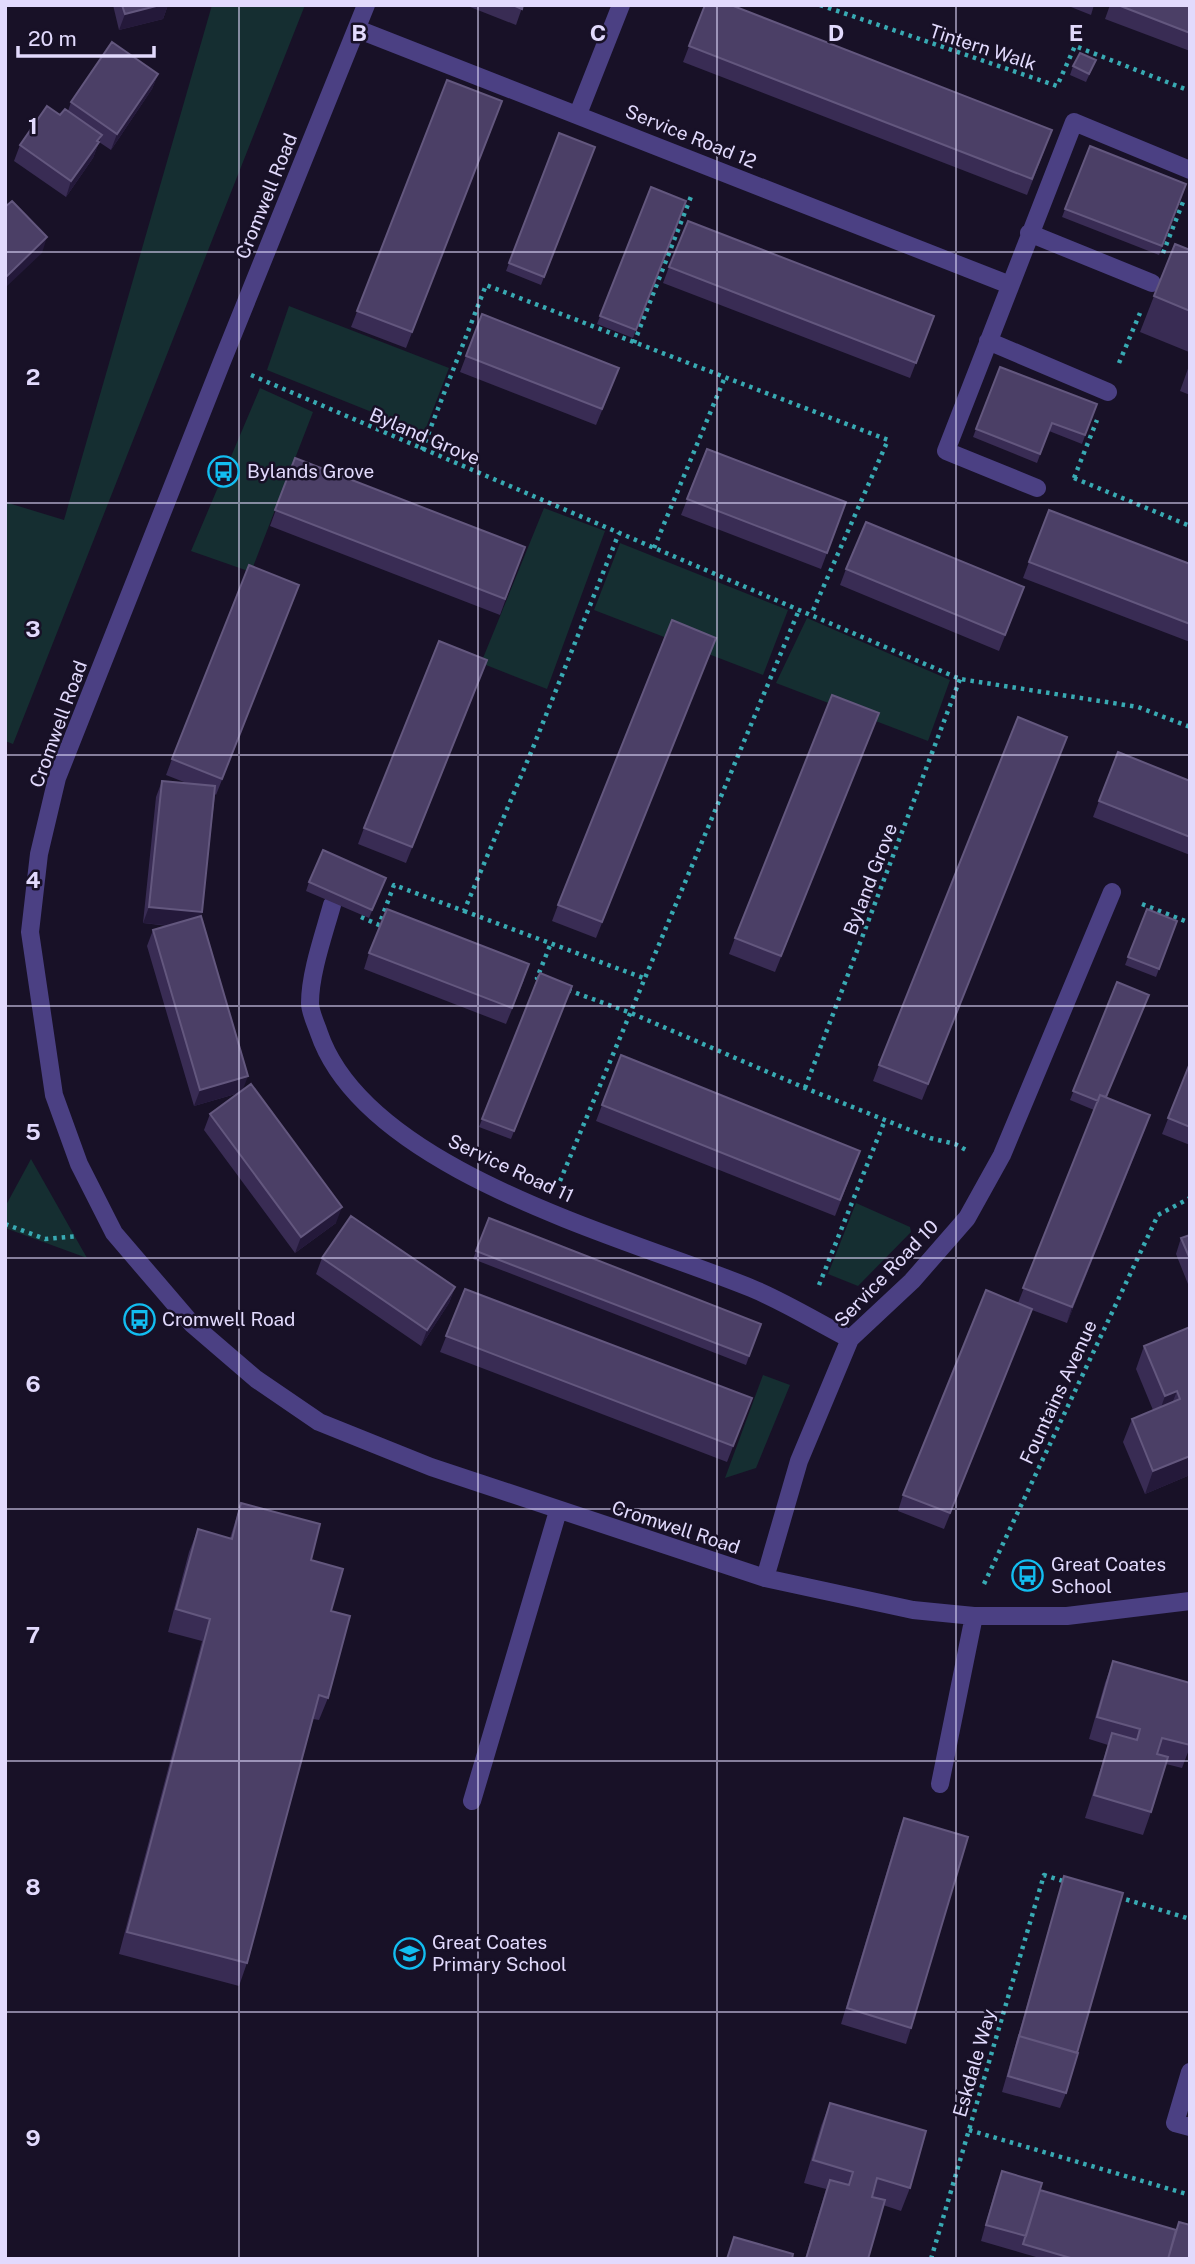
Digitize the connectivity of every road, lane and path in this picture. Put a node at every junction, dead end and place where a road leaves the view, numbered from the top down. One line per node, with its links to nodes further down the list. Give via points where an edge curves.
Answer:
1 (366, 5): 4 (street, Cromwell Road)
2 (621, 5): 6 (street)
3 (820, 5): 5 (path, Tintern Walk, via 1058,86 1075,46)
4 (357, 29): 6 (street, Service Road 12); 15 (street, Cromwell Road)
5 (1190, 91)
6 (578, 114): 7 (street, Service Road 12)
7 (704, 163): 12 (street, Service Road 12); 14 (path)
8 (1190, 170): 10 (street, via 1074,122)
9 (1185, 198): 11 (path)
10 (1029, 233): 11 (street); 12 (street)
11 (1152, 282): 17 (path)
12 (1010, 285): 13 (street)
13 (988, 341): 17 (street); 20 (street, via 946,451)
14 (634, 343): 16 (path); 18 (path, via 486,285)
15 (221, 364): 18 (path, Byland Grove); 40 (street, Cromwell Road, via 57,778 39,854 30,932 54,1095 79,1164)
16 (725, 377): 23 (path); 25 (path, via 888,440)
17 (1108, 392): 19 (path)
18 (422, 450): 22 (path, Byland Grove)
19 (1074, 478): 20 (path, via 1047,467); 21 (path)
20 (1037, 488)
21 (1190, 526)
22 (619, 533): 23 (path, Byland Grove); 30 (path)
23 (654, 548): 24 (path, Byland Grove)
24 (799, 610): 25 (path, Byland Grove); 32 (path)
25 (811, 615): 26 (path, Byland Grove)
26 (960, 679): 27 (path, Byland Grove, via 1139,707); 36 (path, Byland Grove)
27 (1190, 727)
28 (1112, 892): 42 (street, Service Road 10, via 1002,1155 967,1217 912,1281)
29 (332, 905): 30 (path, via 379,925 394,885); 38 (street, Service Road 11, via 309,1005 326,1054 358,1097 409,1141 456,1169)
30 (464, 911): 31 (path)
31 (551, 943): 32 (path); 33 (path, via 537,978)
32 (646, 979): 35 (path)
33 (548, 982)
34 (560, 987): 35 (path)
35 (631, 1013): 36 (path); 38 (path)
36 (805, 1088): 41 (path, via 885,1120)
37 (1190, 1198): 46 (path, Fountains Avenue, via 1158,1215 986,1577)
38 (547, 1210): 41 (street, Service Road 11, via 753,1289)
39 (5, 1224): 40 (path, via 46,1239)
40 (114, 1233): 43 (street, Cromwell Road, via 192,1324 256,1379 319,1422)
41 (807, 1316): 42 (street, Service Road 11)
42 (850, 1339): 44 (street, Service Road 10, via 799,1461)
43 (558, 1511): 44 (street, Cromwell Road); 48 (street)
44 (765, 1578): 46 (street, Cromwell Road, via 913,1610)
45 (1190, 1601): 46 (street, Cromwell Road, via 1067,1616)
46 (974, 1616): 47 (street)
47 (940, 1784)
48 (472, 1801)
49 (1069, 1883): 54 (path, Eskdale Way, via 1044,1875)
50 (1106, 1894): 51 (path)
51 (1190, 1919)
52 (1190, 2072): 53 (street, via 1175,2123)
53 (1190, 2127)
54 (969, 2130): 55 (path); 56 (path, Eskdale Way)
55 (1190, 2195)
56 (931, 2259)

